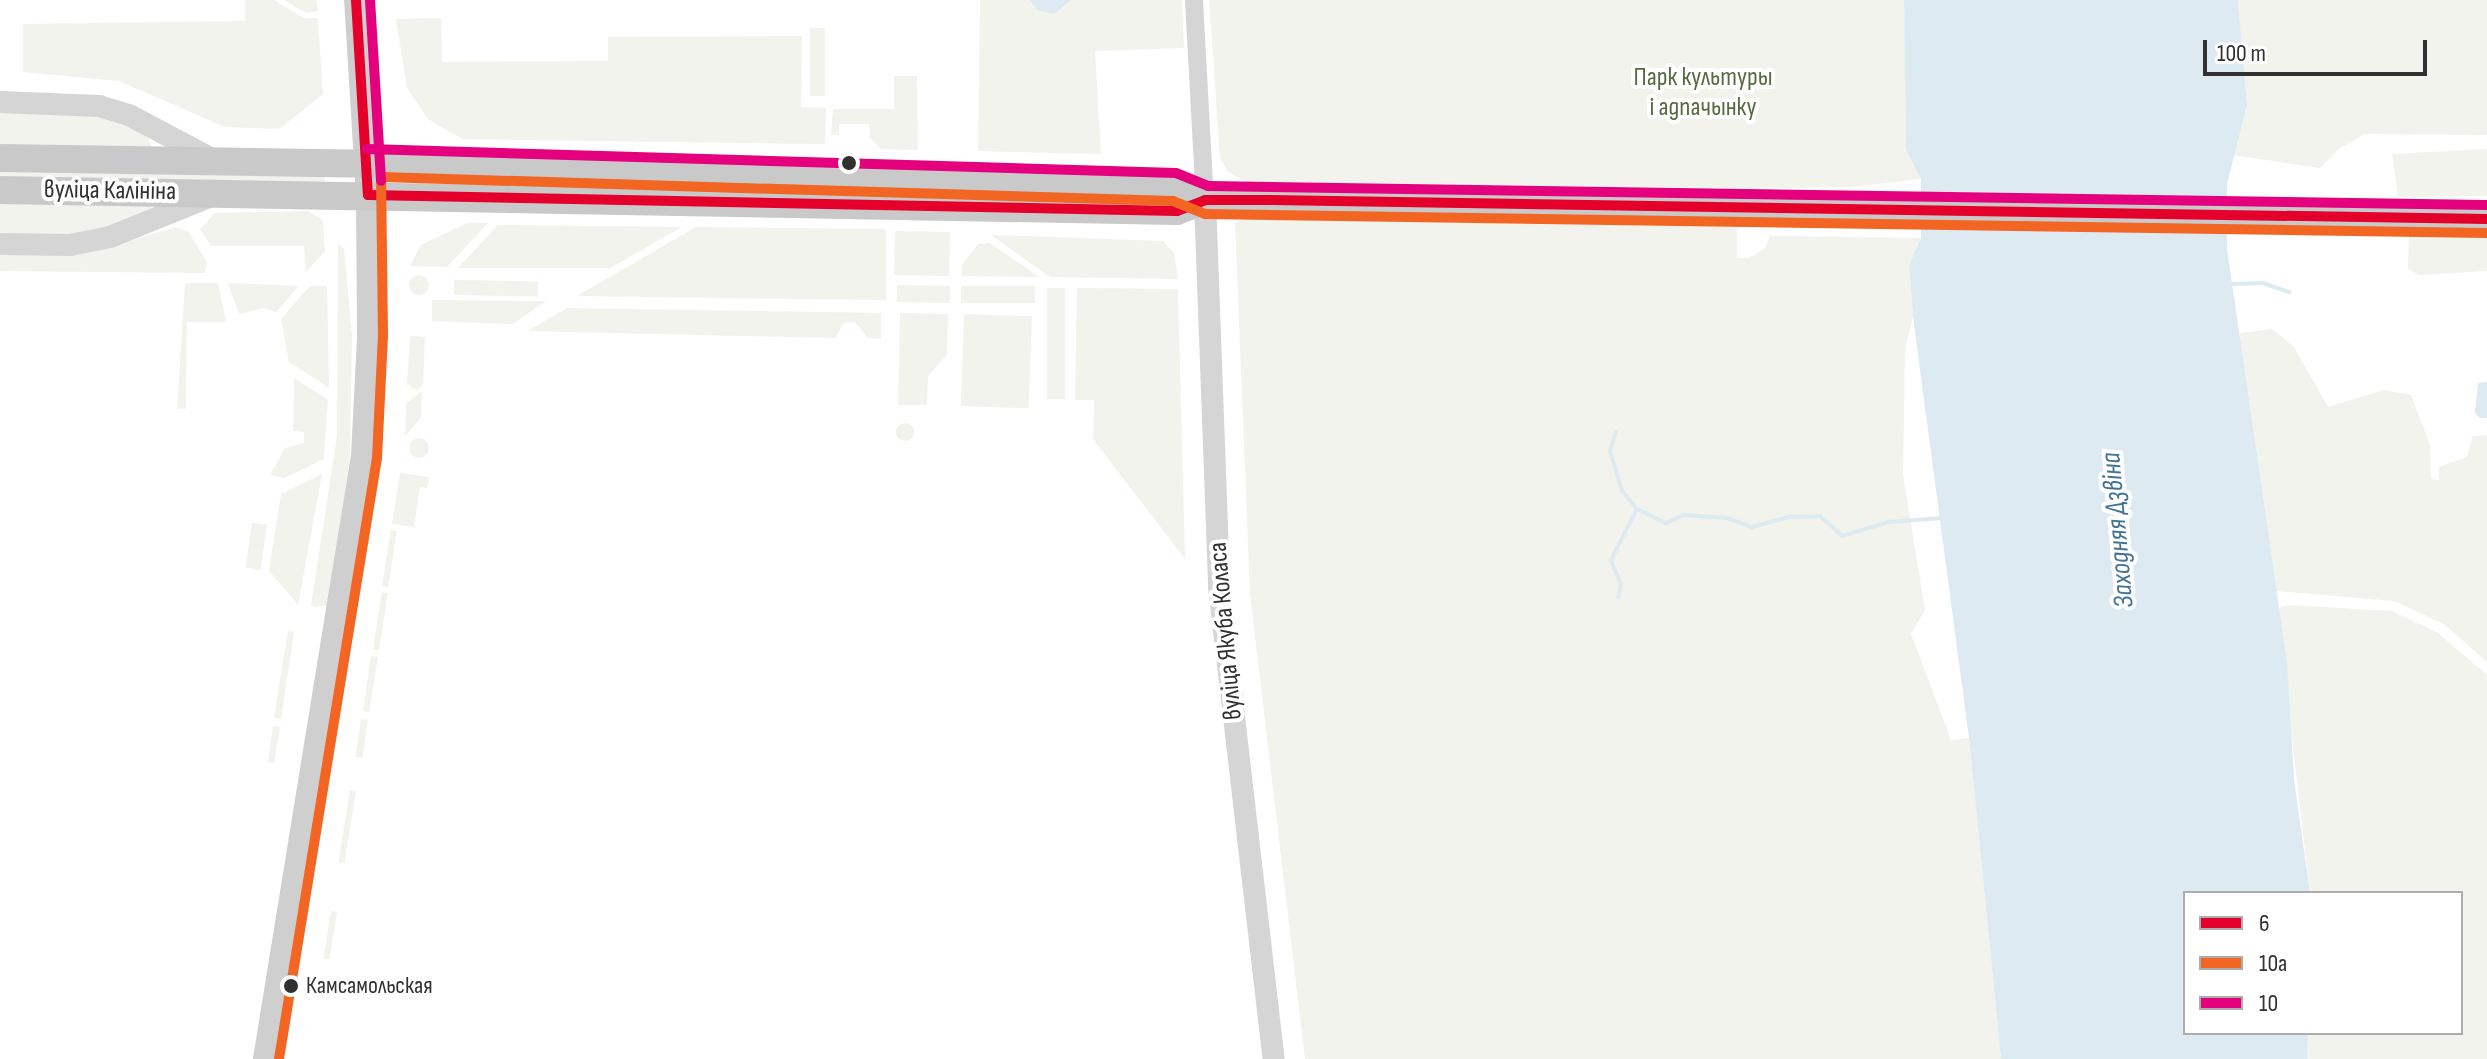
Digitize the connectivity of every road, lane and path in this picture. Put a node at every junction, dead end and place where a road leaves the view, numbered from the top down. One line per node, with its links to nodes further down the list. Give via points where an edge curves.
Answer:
1 (356, 0): 8 (main road)
2 (1194, 0): 12 (street)
3 (0, 102): 4 (street, вуліца Калініна, via 99,106)
4 (148, 125): 6 (street, вуліца Калініна, via 157,148); 7 (street, вуліца Калініна)
5 (0, 158): 6 (main road, вуліца Калініна)
6 (141, 161): 7 (main road, вуліца Калініна)
7 (219, 162): 8 (main road, вуліца Калініна)
8 (367, 163): 11 (main road); 12 (main road, вуліца Калініна, via 1176,187)
9 (0, 190): 10 (main road, вуліца Калініна)
10 (219, 192): 11 (main road, вуліца Калініна); 14 (street, вуліца Калініна, via 110,237 70,245)
11 (368, 195): 12 (main road, вуліца Калініна, via 1177,211); 15 (main road, via 363,456)
12 (1205, 200): 13 (main road, вуліца Калініна); 16 (street, вуліца Якуба Коласа, via 1219,587)
13 (2487, 219)
14 (0, 244)
15 (265, 1059)
16 (1274, 1059)

